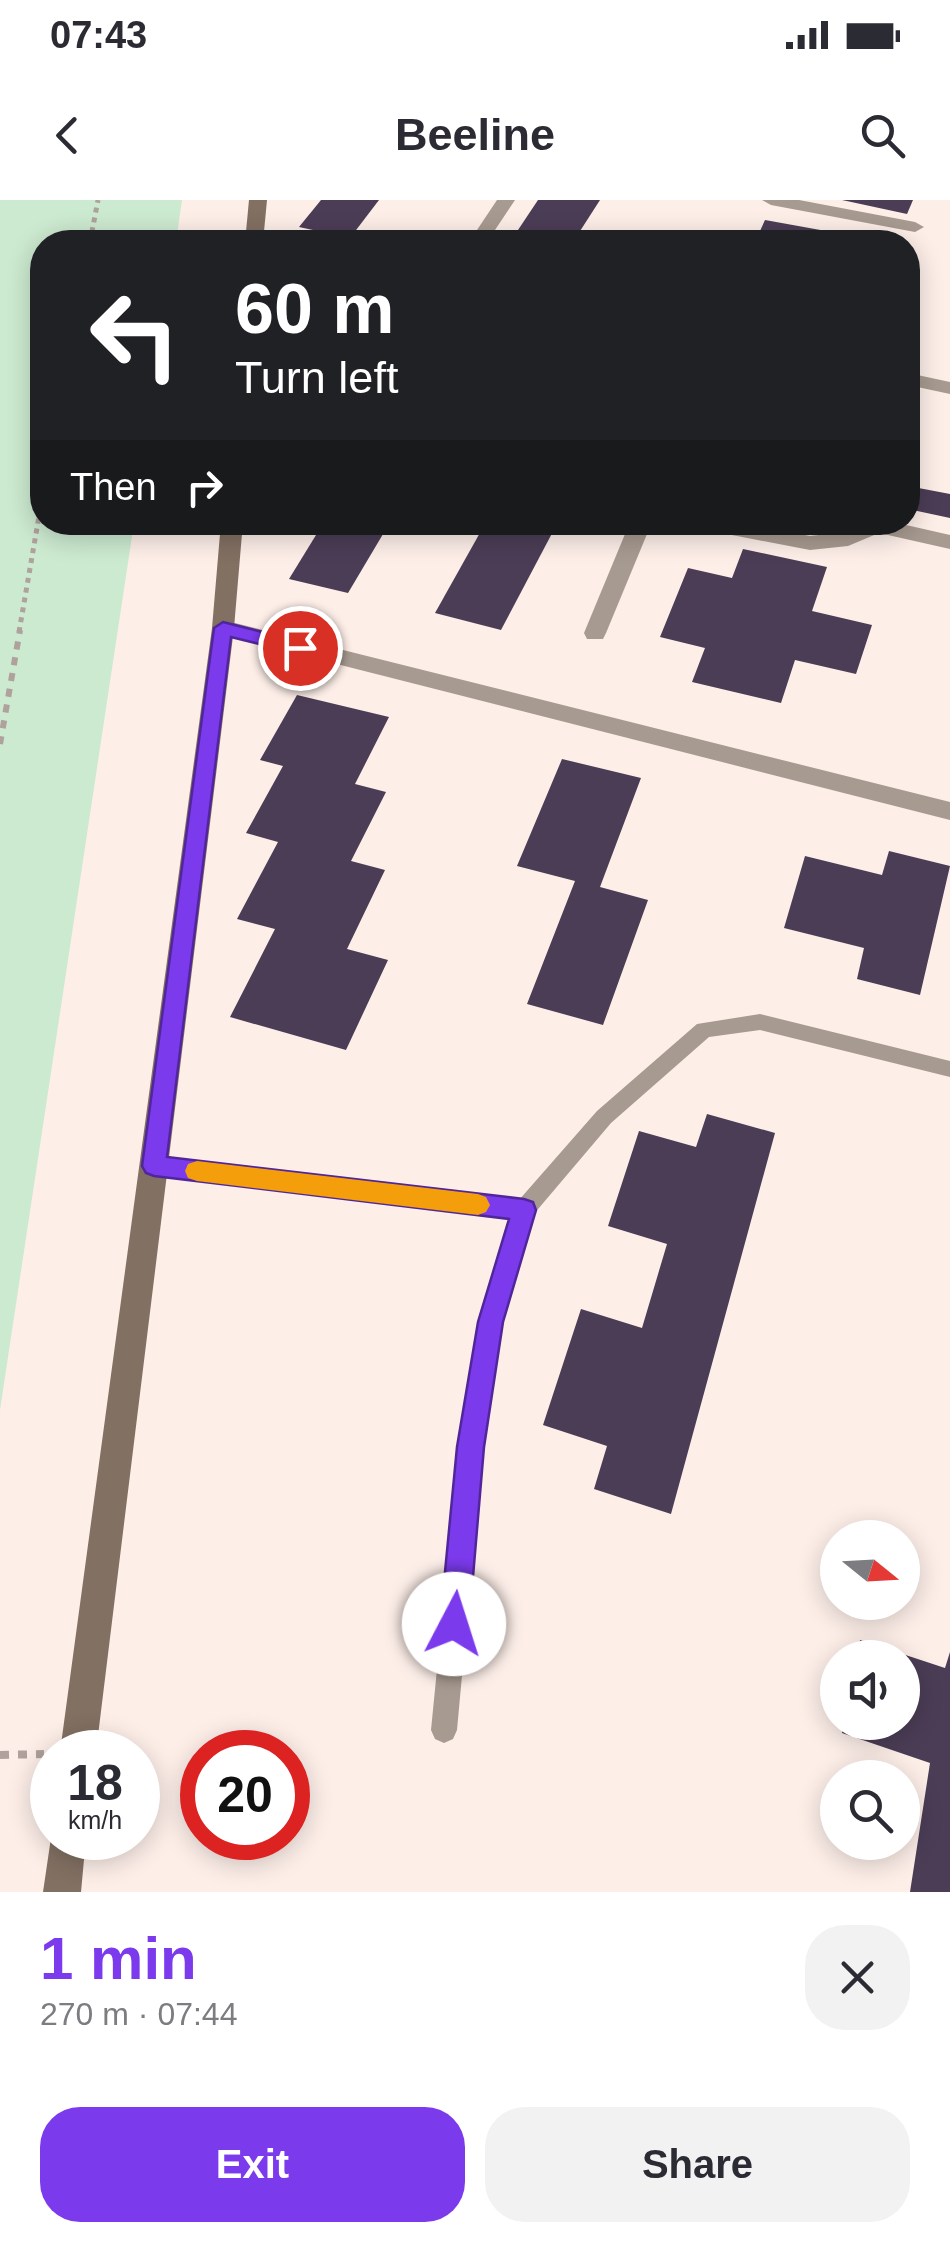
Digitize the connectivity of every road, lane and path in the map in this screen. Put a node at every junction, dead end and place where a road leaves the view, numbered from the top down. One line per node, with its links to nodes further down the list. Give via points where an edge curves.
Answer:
1 (98, 200): 6 (path)
2 (258, 200): 7 (main road)
3 (506, 200): 8 (street)
4 (771, 200): 5 (street)
5 (915, 227)
6 (92, 230)
7 (255, 230)
8 (486, 230)
9 (920, 382): 10 (street)
10 (950, 388)
11 (36, 535): 20 (path)
12 (231, 535): 18 (main road)
13 (635, 535): 19 (street)
14 (771, 535): 15 (street, via 810,544)
15 (857, 535)
16 (918, 535): 17 (street)
17 (950, 542)
18 (223, 628): 21 (street); 23 (main road)
19 (595, 633)
20 (0, 744)
21 (950, 812)
22 (950, 1069): 24 (lane, via 760,1022 704,1030 604,1117)
23 (154, 1166): 24 (lane); 25 (main road)
24 (524, 1210): 26 (lane, via 491,1322 471,1447)
25 (81, 1730)
26 (444, 1730)
27 (30, 1754): 28 (path)
28 (0, 1755)
29 (66, 1860): 30 (main road)
30 (62, 1892)

